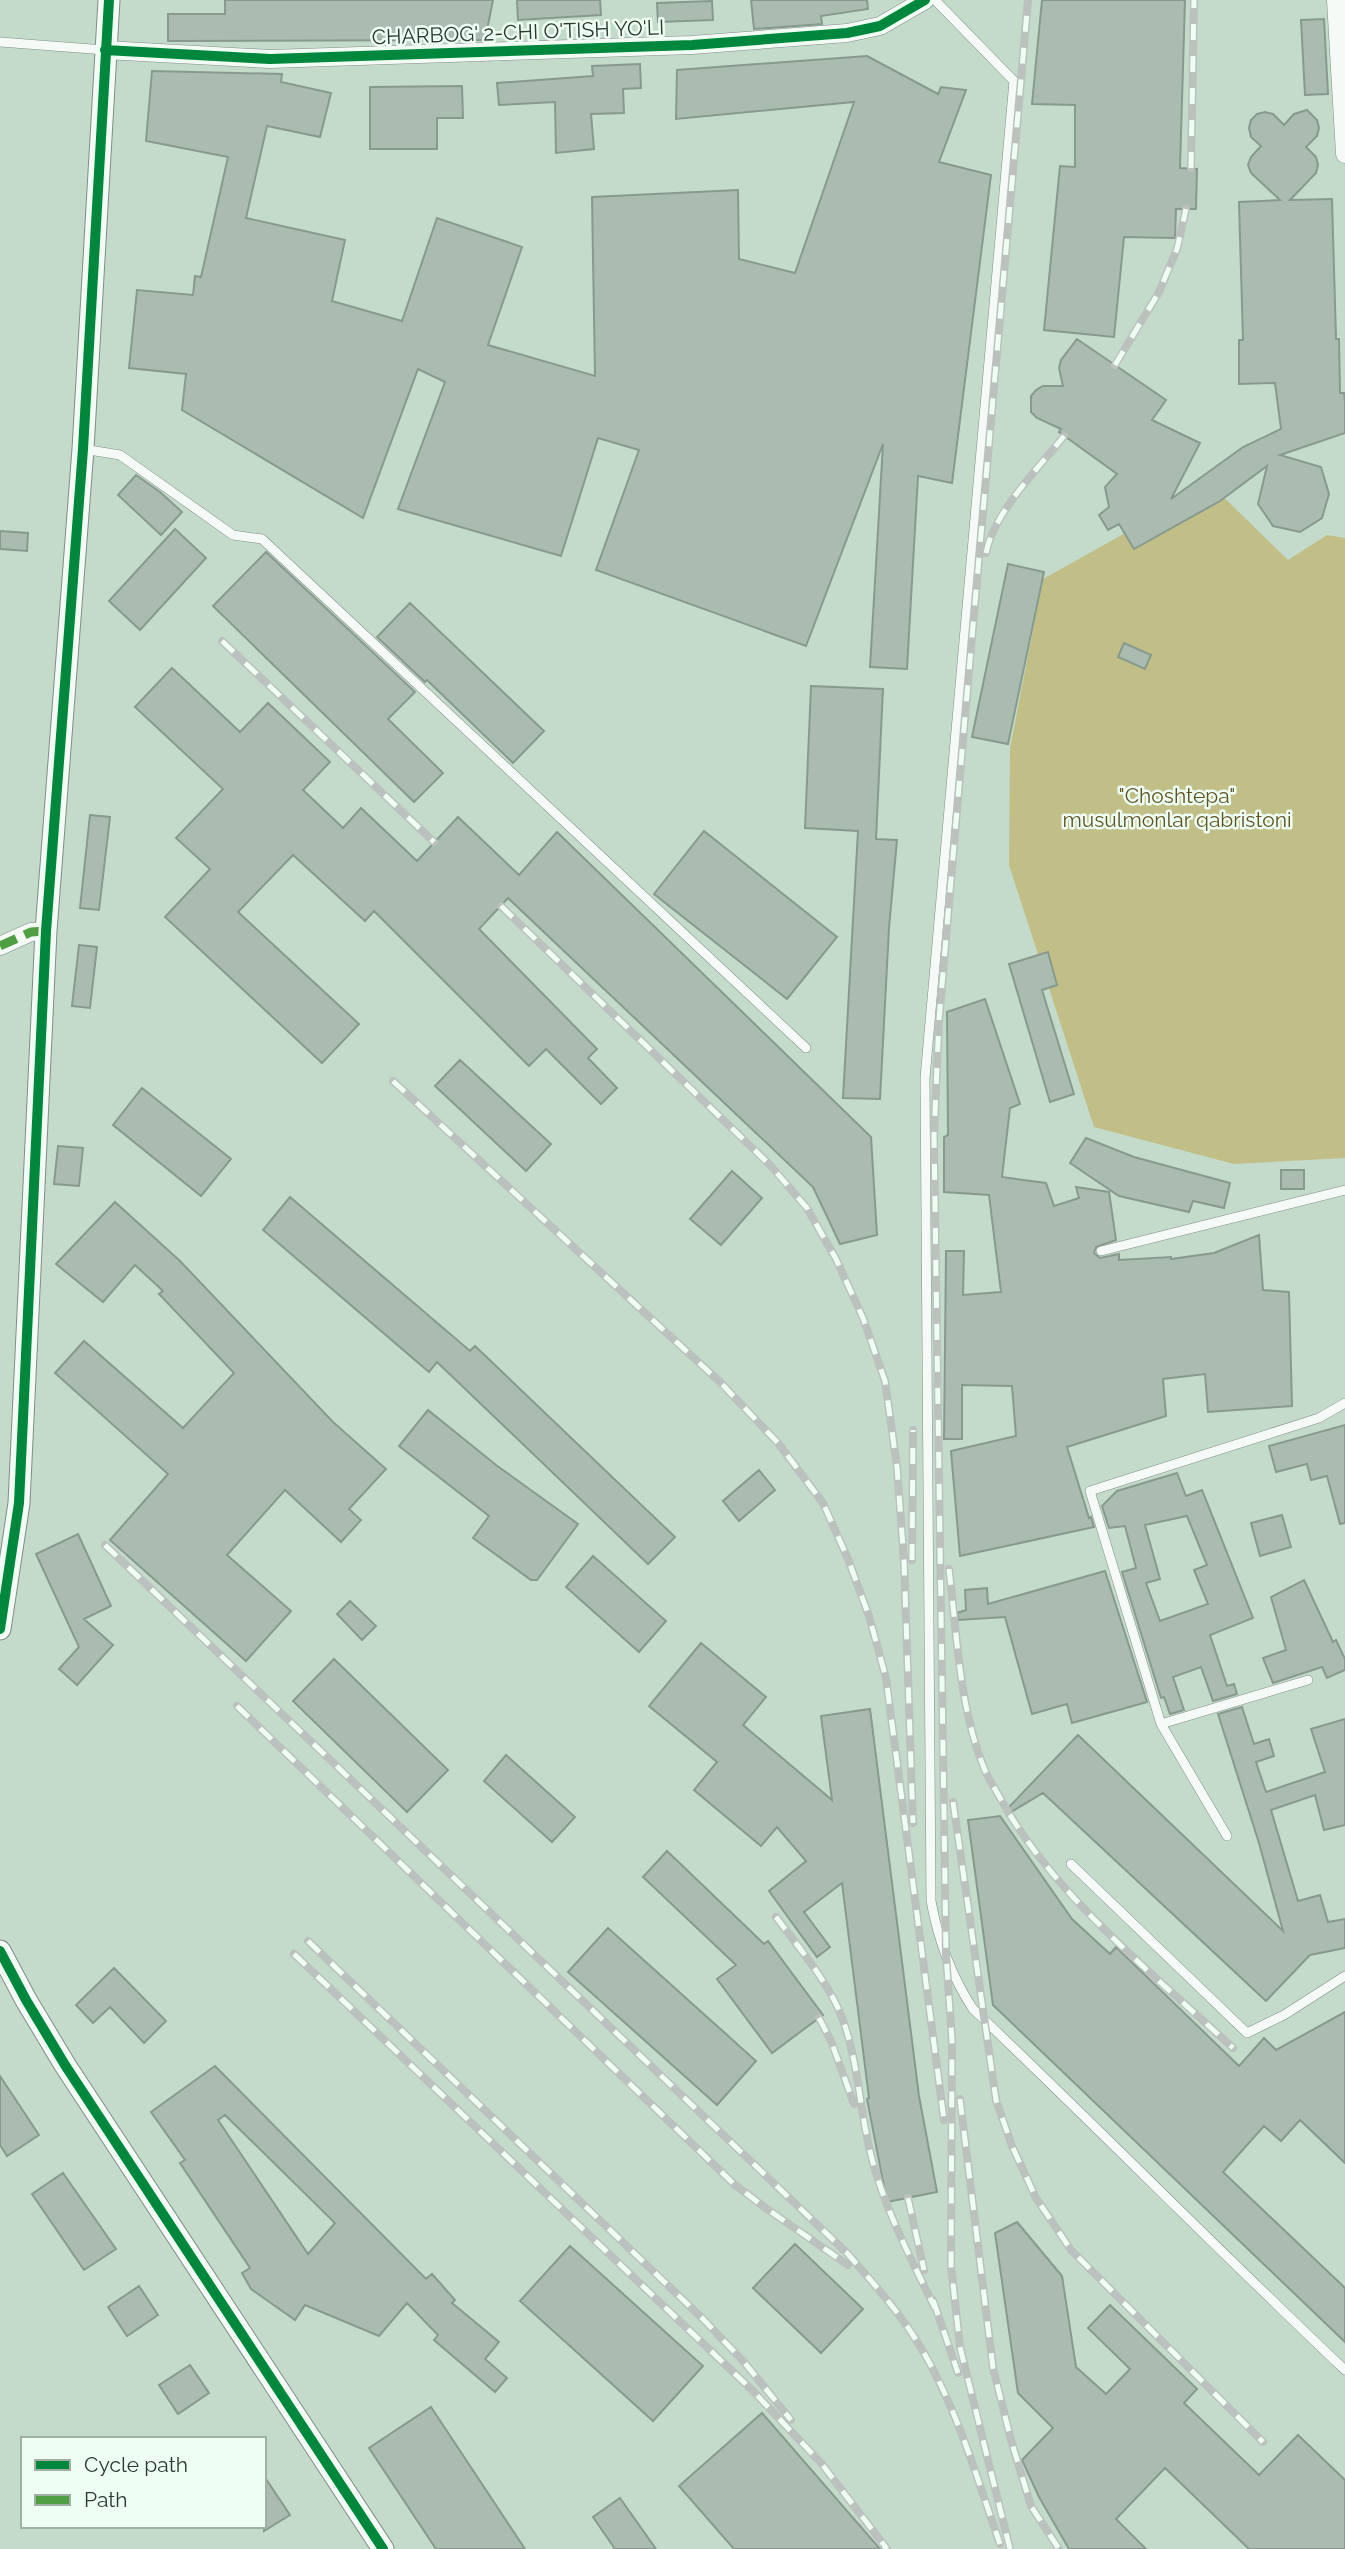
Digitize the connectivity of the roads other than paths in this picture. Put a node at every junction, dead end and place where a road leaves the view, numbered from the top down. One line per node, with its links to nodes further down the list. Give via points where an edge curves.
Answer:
1 (109, 0): 6 (street)
2 (925, 0): 6 (street, CHARBOG' 2-CHI O'TISH YO'LI, via 880,26 847,33 692,45 270,60)
3 (935, 0): 22 (lane, via 1014,81 925,1078 931,1901 946,1954 972,2009)
4 (1336, 0): 7 (street)
5 (0, 42): 6 (lane)
6 (105, 50): 8 (street)
7 (1345, 154)
8 (83, 449): 9 (street); 11 (lane, via 120,455 233,535 262,540)
9 (46, 932): 10 (street); 15 (street, via 19,1503)
10 (0, 946)
11 (806, 1048)
12 (1345, 1190): 13 (lane)
13 (1101, 1251)
14 (1345, 1403): 17 (lane, via 1319,1418 1090,1490)
15 (0, 1629)
16 (1308, 1680): 17 (lane)
17 (1161, 1724): 18 (lane)
18 (1227, 1836)
19 (1071, 1864): 21 (lane, via 1247,2034)
20 (0, 1951): 23 (street, via 73,2076)
21 (1345, 1976)
22 (1345, 2370)
23 (383, 2549)

